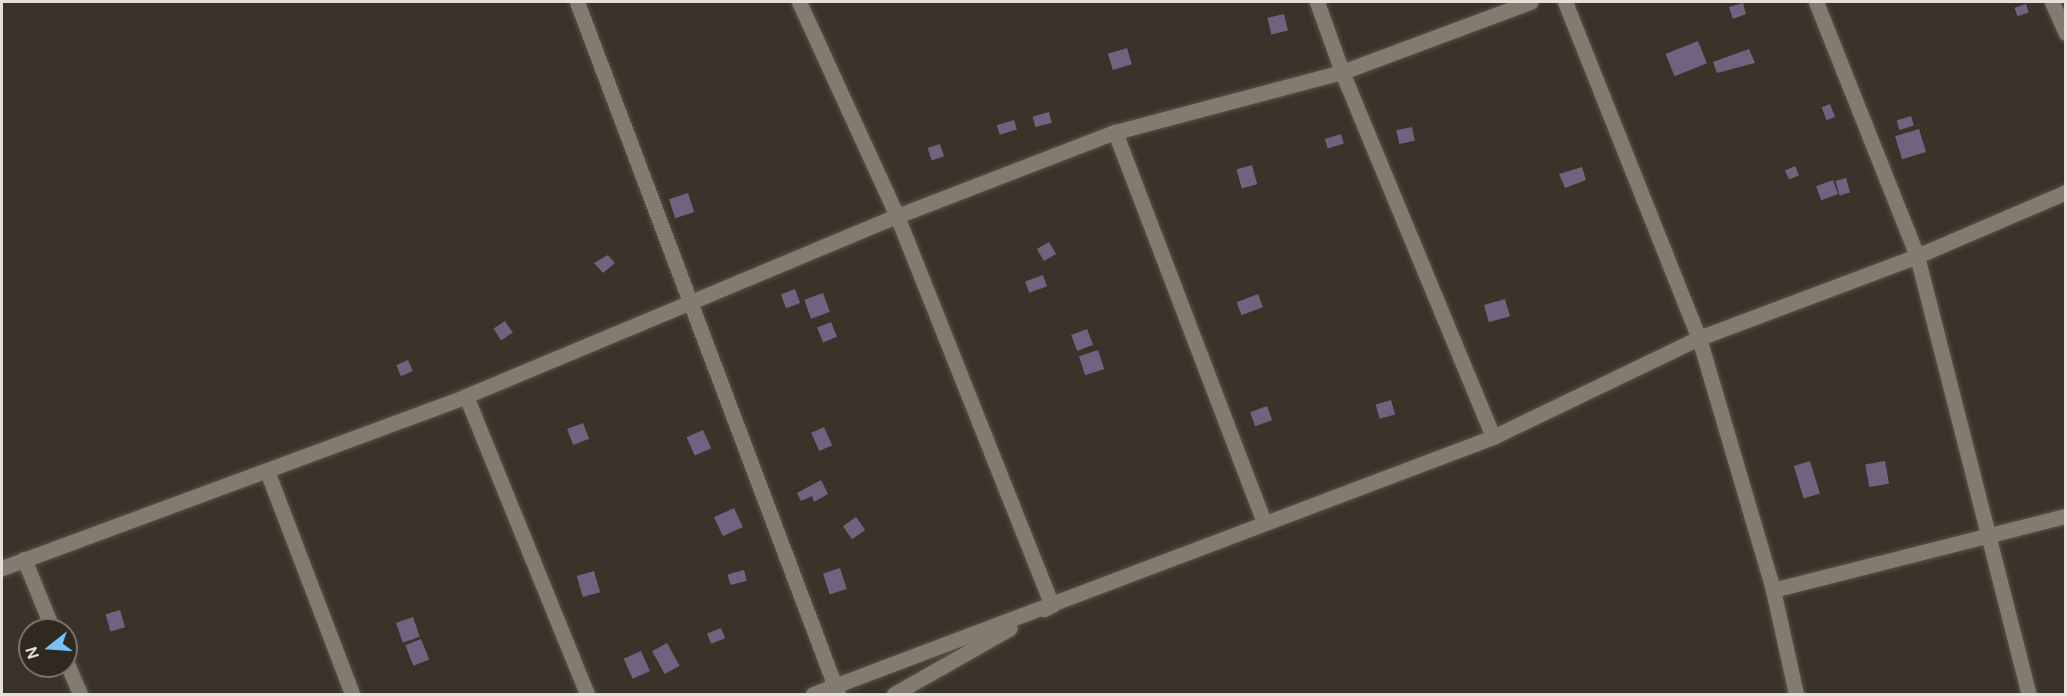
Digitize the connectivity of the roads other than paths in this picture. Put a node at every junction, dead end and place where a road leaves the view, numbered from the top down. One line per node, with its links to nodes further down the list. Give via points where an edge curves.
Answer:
1 (577, 2): 14 (street)
2 (799, 2): 12 (street)
3 (1317, 2): 9 (street)
4 (1530, 2): 9 (street)
5 (1565, 2): 15 (street)
6 (1816, 2): 13 (street)
7 (2052, 2): 8 (street)
8 (2066, 33)
9 (1342, 72): 10 (street); 17 (street)
10 (1115, 132): 12 (street); 20 (street)
11 (2066, 192): 13 (street)
12 (897, 216): 14 (street); 25 (street)
13 (1917, 256): 15 (street); 21 (street)
14 (692, 302): 16 (street); 28 (street)
15 (1700, 338): 17 (street); 24 (street)
16 (465, 396): 18 (street); 31 (street)
17 (1493, 437): 20 (street)
18 (267, 471): 22 (street); 30 (street)
19 (2066, 516): 21 (street)
20 (1264, 523): 25 (street)
21 (1989, 538): 24 (street); 35 (street)
22 (24, 559): 23 (street); 26 (street)
23 (2, 568)
24 (1773, 590): 34 (street)
25 (1052, 605): 28 (street); 33 (street)
26 (48, 618)
27 (73, 678): 29 (street)
28 (836, 691): 32 (street)
29 (80, 694)
30 (352, 694)
31 (587, 694)
32 (813, 694)
33 (894, 694)
34 (1796, 694)
35 (2029, 694)

